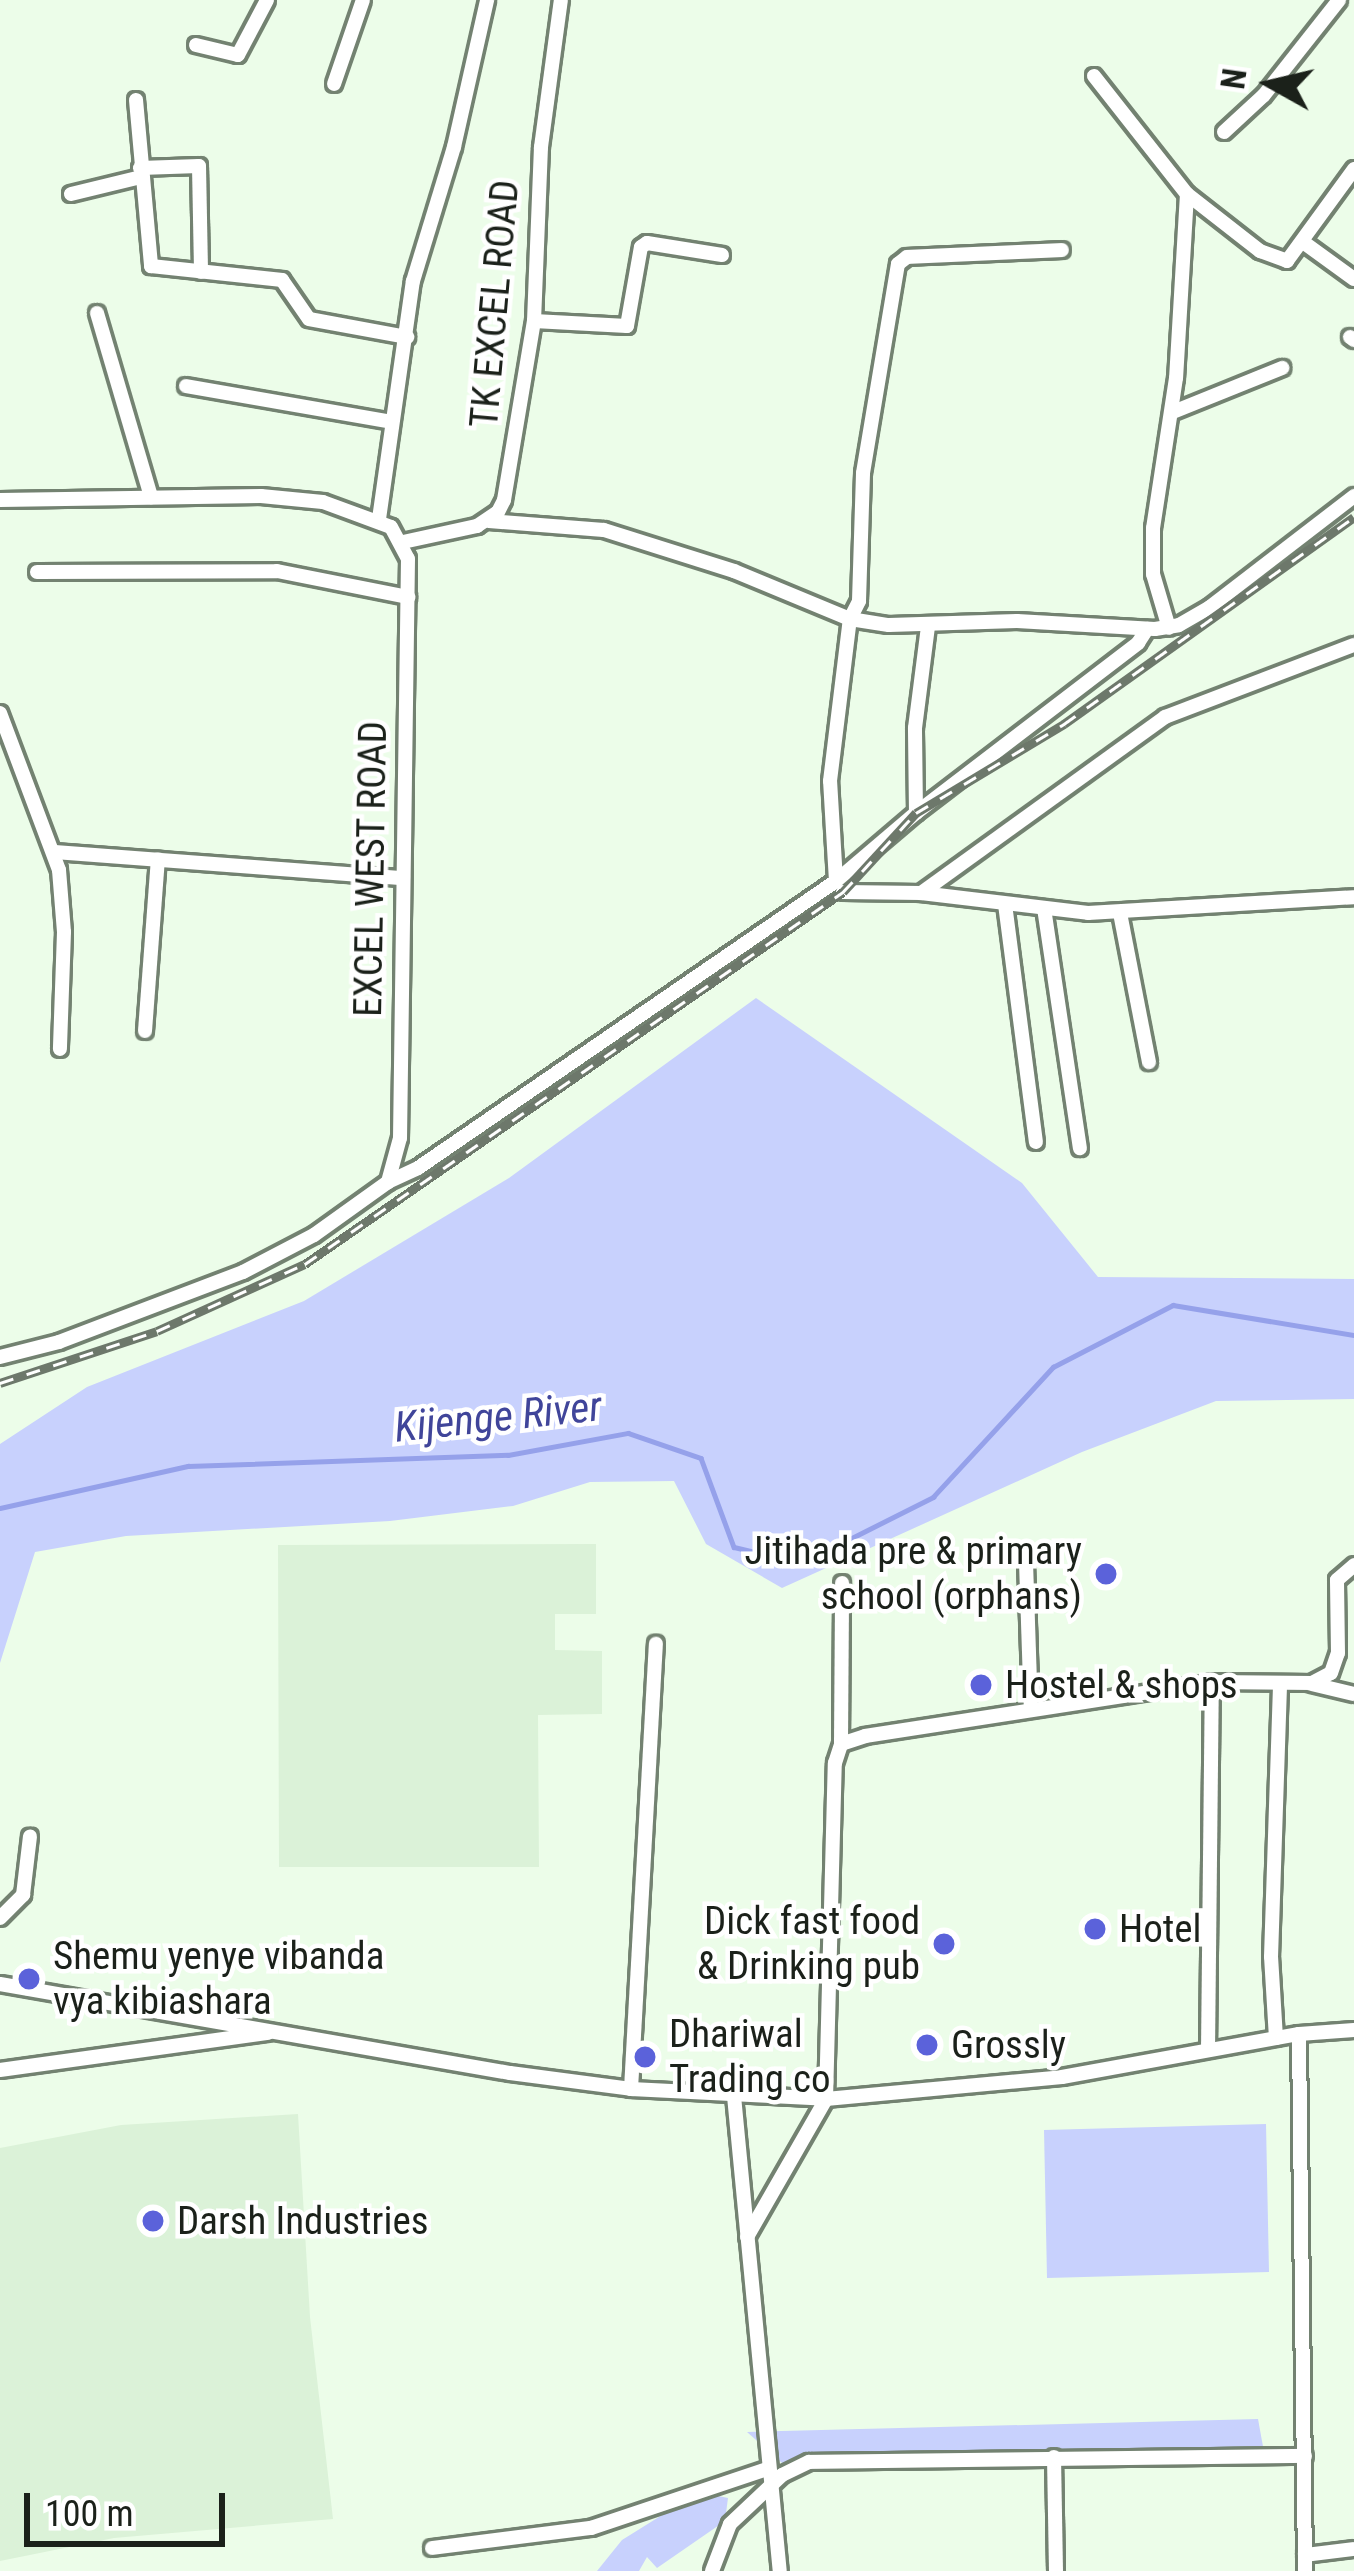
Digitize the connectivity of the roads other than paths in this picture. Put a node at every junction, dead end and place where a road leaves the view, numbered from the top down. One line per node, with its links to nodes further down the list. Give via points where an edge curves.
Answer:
1 (267, 0): 6 (street, via 238,55)
2 (363, 0): 8 (street)
3 (487, 0): 22 (street, via 413,281)
4 (561, 0): 21 (street, TK EXCEL ROAD, via 541,147)
5 (1339, 0): 10 (street)
6 (196, 45)
7 (1094, 76): 14 (street)
8 (334, 84)
9 (136, 100): 12 (street)
10 (1224, 131)
11 (1354, 169): 15 (street)
12 (141, 173): 13 (street); 18 (street, via 146,261); 18 (street, via 199,166)
13 (71, 194)
14 (1187, 194): 15 (street, via 1275,260 1287,261); 25 (street)
15 (1303, 242): 19 (street)
16 (1062, 250): 35 (street, via 898,263 862,473 860,592)
17 (722, 255): 21 (street, via 647,243 627,326)
18 (201, 272): 22 (street, via 282,280 309,319)
19 (1354, 279)
20 (97, 313): 28 (street)
21 (534, 321): 31 (street, TK EXCEL ROAD, via 513,468)
22 (407, 337): 26 (street)
23 (1282, 368): 25 (street)
24 (186, 386): 26 (street)
25 (1173, 412): 37 (street, via 1152,552)
26 (392, 422): 30 (street)
27 (1354, 496): 37 (street, via 1210,607)
28 (151, 497): 29 (street); 30 (street, via 294,499)
29 (0, 500)
30 (379, 519): 32 (street)
31 (489, 521): 32 (street); 35 (street, via 604,530)
32 (404, 542): 34 (street, EXCEL WEST ROAD)
33 (38, 572): 34 (street, via 277,571)
34 (408, 598): 44 (street, EXCEL WEST ROAD)
35 (850, 619): 36 (street); 45 (street, via 830,781)
36 (928, 626): 38 (street, via 1017,621); 41 (street, via 915,728)
37 (1169, 628): 38 (street)
38 (1147, 629): 41 (street)
39 (1354, 645): 46 (street, via 1166,717)
40 (0, 713): 42 (street)
41 (916, 813): 45 (street)
42 (55, 851): 43 (street); 52 (street, via 64,925)
43 (158, 859): 44 (street); 51 (street)
44 (404, 878): 56 (street, EXCEL WEST ROAD, via 400,1138)
45 (840, 887): 46 (street); 56 (street)
46 (921, 893): 48 (street)
47 (1354, 897): 50 (street)
48 (1005, 904): 49 (street); 54 (street)
49 (1044, 908): 50 (street); 55 (street)
50 (1120, 913): 53 (street)
51 (145, 1030)
52 (60, 1049)
53 (1149, 1062)
54 (1036, 1142)
55 (1080, 1148)
56 (388, 1182): 57 (street, via 314,1235 243,1272)
57 (0, 1357)
58 (1026, 1562): 66 (street)
59 (1354, 1565): 63 (street, via 1337,1580 1338,1653 1330,1673)
60 (842, 1583): 67 (street)
61 (656, 1644): 77 (street)
62 (1212, 1682): 64 (street); 66 (street); 75 (street)
63 (1312, 1683): 64 (street); 65 (street)
64 (1280, 1685): 74 (street)
65 (1354, 1694)
66 (1031, 1709): 67 (street)
67 (841, 1744): 79 (street)
68 (31, 1836): 69 (street, via 23,1895)
69 (0, 1918)
70 (0, 1984): 71 (street)
71 (287, 2030): 76 (street); 77 (street)
72 (1354, 2030): 73 (street)
73 (1298, 2035): 74 (street); 81 (street)
74 (1276, 2038): 75 (street)
75 (1208, 2050): 79 (street, via 1063,2077)
76 (0, 2070)
77 (631, 2089): 78 (street)
78 (734, 2096): 79 (street); 80 (street)
79 (826, 2099): 80 (street)
80 (748, 2236): 83 (street)
81 (1305, 2456): 82 (street); 87 (street)
82 (1054, 2457): 84 (street, via 832,2459 809,2462); 90 (street)
83 (767, 2469): 84 (street); 85 (street, via 591,2528)
84 (770, 2488): 88 (street, via 730,2524); 89 (street)
85 (432, 2548)
86 (1354, 2549): 87 (street)
87 (1305, 2563)
88 (712, 2571)
89 (780, 2571)
90 (1056, 2571)

